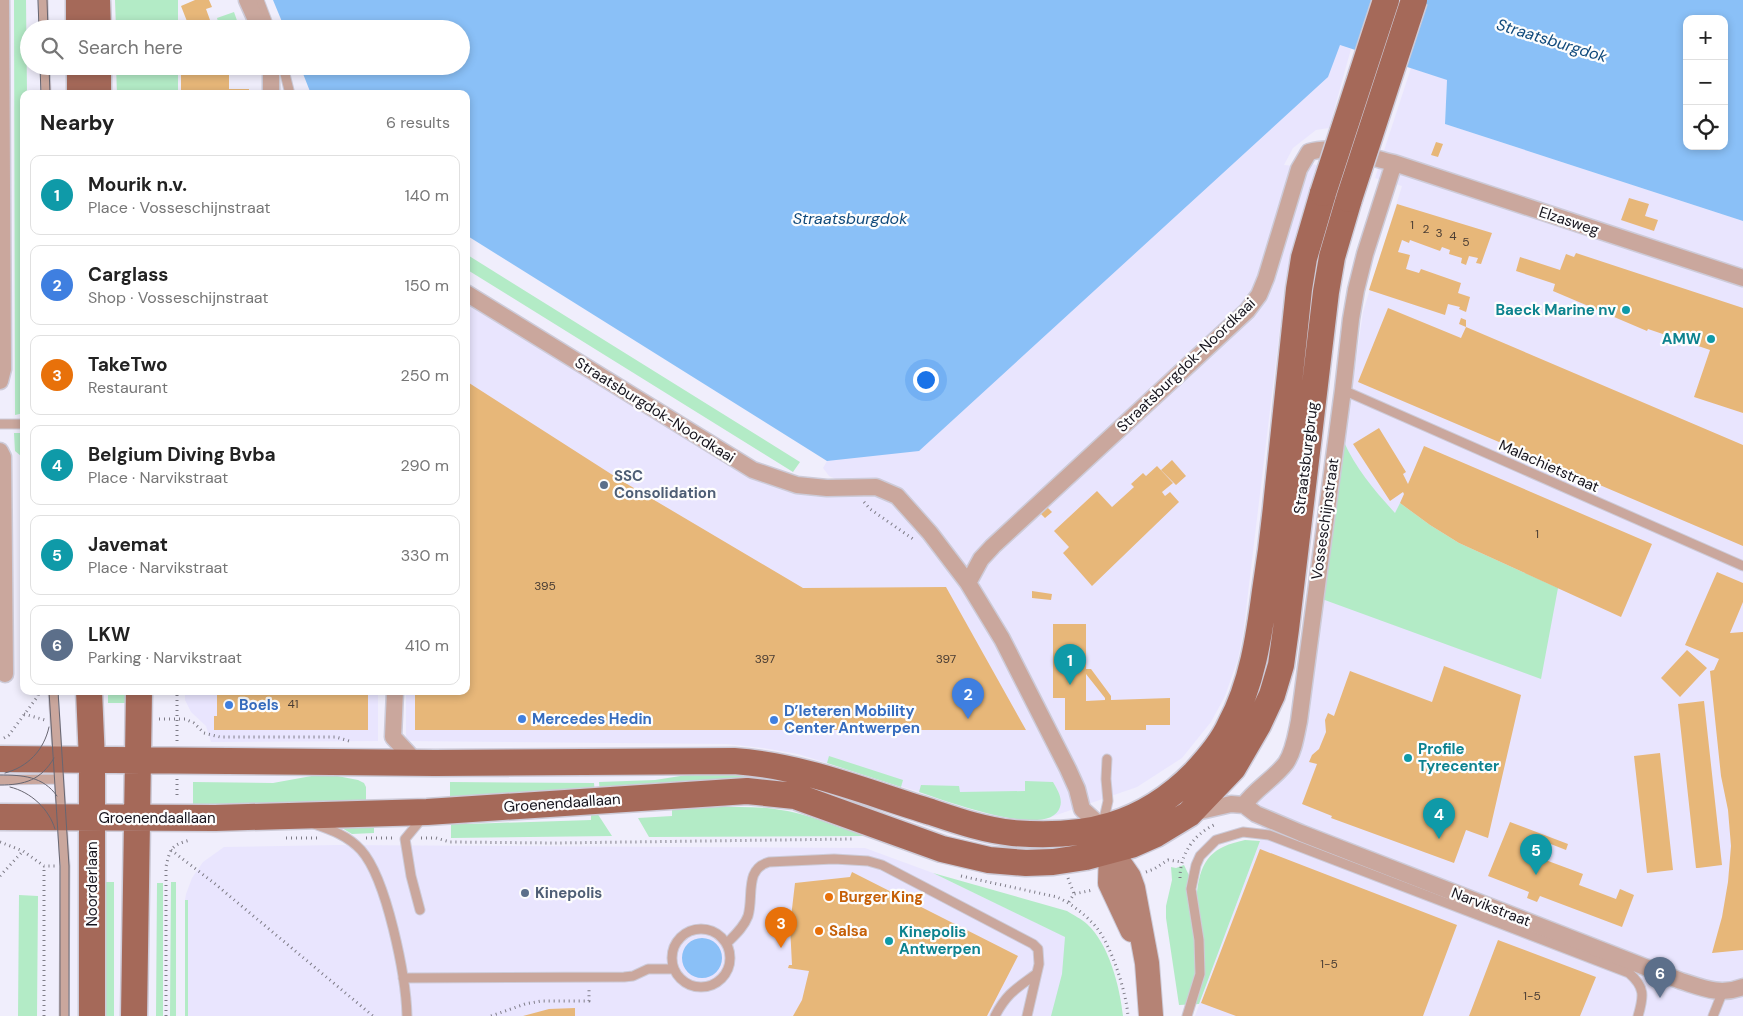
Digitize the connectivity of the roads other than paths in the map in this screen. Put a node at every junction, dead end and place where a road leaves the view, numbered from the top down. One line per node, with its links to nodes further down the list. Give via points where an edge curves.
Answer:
1 (1, 0): 27 (street, via 3,369)
2 (43, 0): 9 (lane)
3 (79, 0): 10 (main road)
4 (98, 0): 11 (main road)
5 (247, 0): 12 (street)
6 (259, 0): 13 (lane)
7 (1386, 0): 54 (main road, Straatsburgbrug, bridge, via 1304,258 1274,530 1251,670 1230,726 1205,762 1157,805 1129,820)
8 (1414, 0): 48 (main road, Straatsburgbrug, bridge, via 1332,257 1281,665 1272,696 1233,768)
9 (44, 20)
10 (79, 20)
11 (98, 20)
12 (256, 20)
13 (267, 20)
14 (45, 75): 19 (lane)
15 (80, 75): 20 (main road)
16 (98, 75): 21 (main road)
17 (271, 75): 22 (street)
18 (285, 75): 23 (lane)
19 (46, 90)
20 (80, 90)
21 (98, 90)
22 (271, 90)
23 (289, 90)
24 (1394, 163): 25 (street, Elzasweg); 28 (street, Vosseschijnstraat, via 1356,290); 33 (street, Straatsburgdok-Noordkaai, via 1347,152 1319,149 1309,152 1299,169 1266,278 1247,311 993,546 981,559)
25 (1743, 278)
26 (470, 295): 33 (street, Straatsburgdok-Noordkaai, via 753,470 797,485 876,487 897,496)
27 (0, 381)
28 (1343, 390): 32 (lane, Malachietstraat); 46 (street, Vosseschijnstraat, via 1293,749 1286,763)
29 (0, 424): 30 (lane)
30 (20, 424)
31 (0, 450): 34 (street, via 3,457)
32 (1743, 566)
33 (968, 583): 54 (street, via 1002,638 1068,769 1082,809)
34 (5, 674)
35 (53, 695): 44 (lane)
36 (90, 695): 40 (main road, Noorderlaan)
37 (140, 695): 42 (main road)
38 (395, 697): 43 (street, via 393,737)
39 (0, 759): 44 (main road)
40 (92, 760): 42 (main road); 44 (main road); 51 (main road, Noorderlaan)
41 (1107, 760): 54 (lane, via 1108,801 1103,823)
42 (138, 761): 43 (main road); 52 (main road)
43 (417, 763): 54 (main road, via 707,760 760,763 811,773 988,829)
44 (58, 769): 45 (lane); 50 (lane)
45 (0, 780)
46 (1244, 805): 48 (street, via 1231,804); 61 (street, Narvikstraat, via 1264,818 1301,834 1662,974 1713,992)
47 (427, 812): 53 (main road, Groenendaallaan); 54 (main road, Groenendaallaan, via 747,791 795,796 942,849 1003,862 1044,863 1086,857); 55 (lane, via 405,839)
48 (1188, 814): 54 (main road, Straatsburgbrug, via 1131,845)
49 (0, 817): 50 (main road, Groenendaallaan)
50 (61, 817): 51 (main road, Groenendaallaan); 62 (lane, via 65,866)
51 (92, 818): 52 (main road, Groenendaallaan); 63 (main road, Noorderlaan)
52 (137, 818): 53 (main road, Groenendaallaan, via 215,818); 64 (main road)
53 (285, 827): 59 (lane, via 335,831 362,851 382,892)
54 (1107, 839): 68 (street, via 1110,883 1147,963)
55 (420, 910)
56 (727, 943): 57 (lane, via 708,930 686,933 673,953); 57 (lane, via 729,966 721,980 714,984 691,985); 58 (lane, via 743,926 748,915 754,871 761,864 834,859 868,861 1033,944 1040,957)
57 (674, 969): 59 (lane, via 648,969 624,977)
58 (1036, 974): 66 (lane, via 1003,1001); 67 (lane)
59 (403, 978): 65 (lane)
60 (1743, 987): 61 (street, Narvikstraat)
61 (1723, 991): 71 (lane)
62 (64, 1016)
63 (92, 1016)
64 (134, 1016)
65 (407, 1016)
66 (995, 1016)
67 (1027, 1016)
68 (1152, 1016)
69 (1187, 1016): 70 (lane, Narvikstraat, via 1200,974 1192,888 1196,865 1216,840 1242,832 1269,835 1629,972 1638,980 1642,992)
70 (1638, 1016)
71 (1713, 1016)

